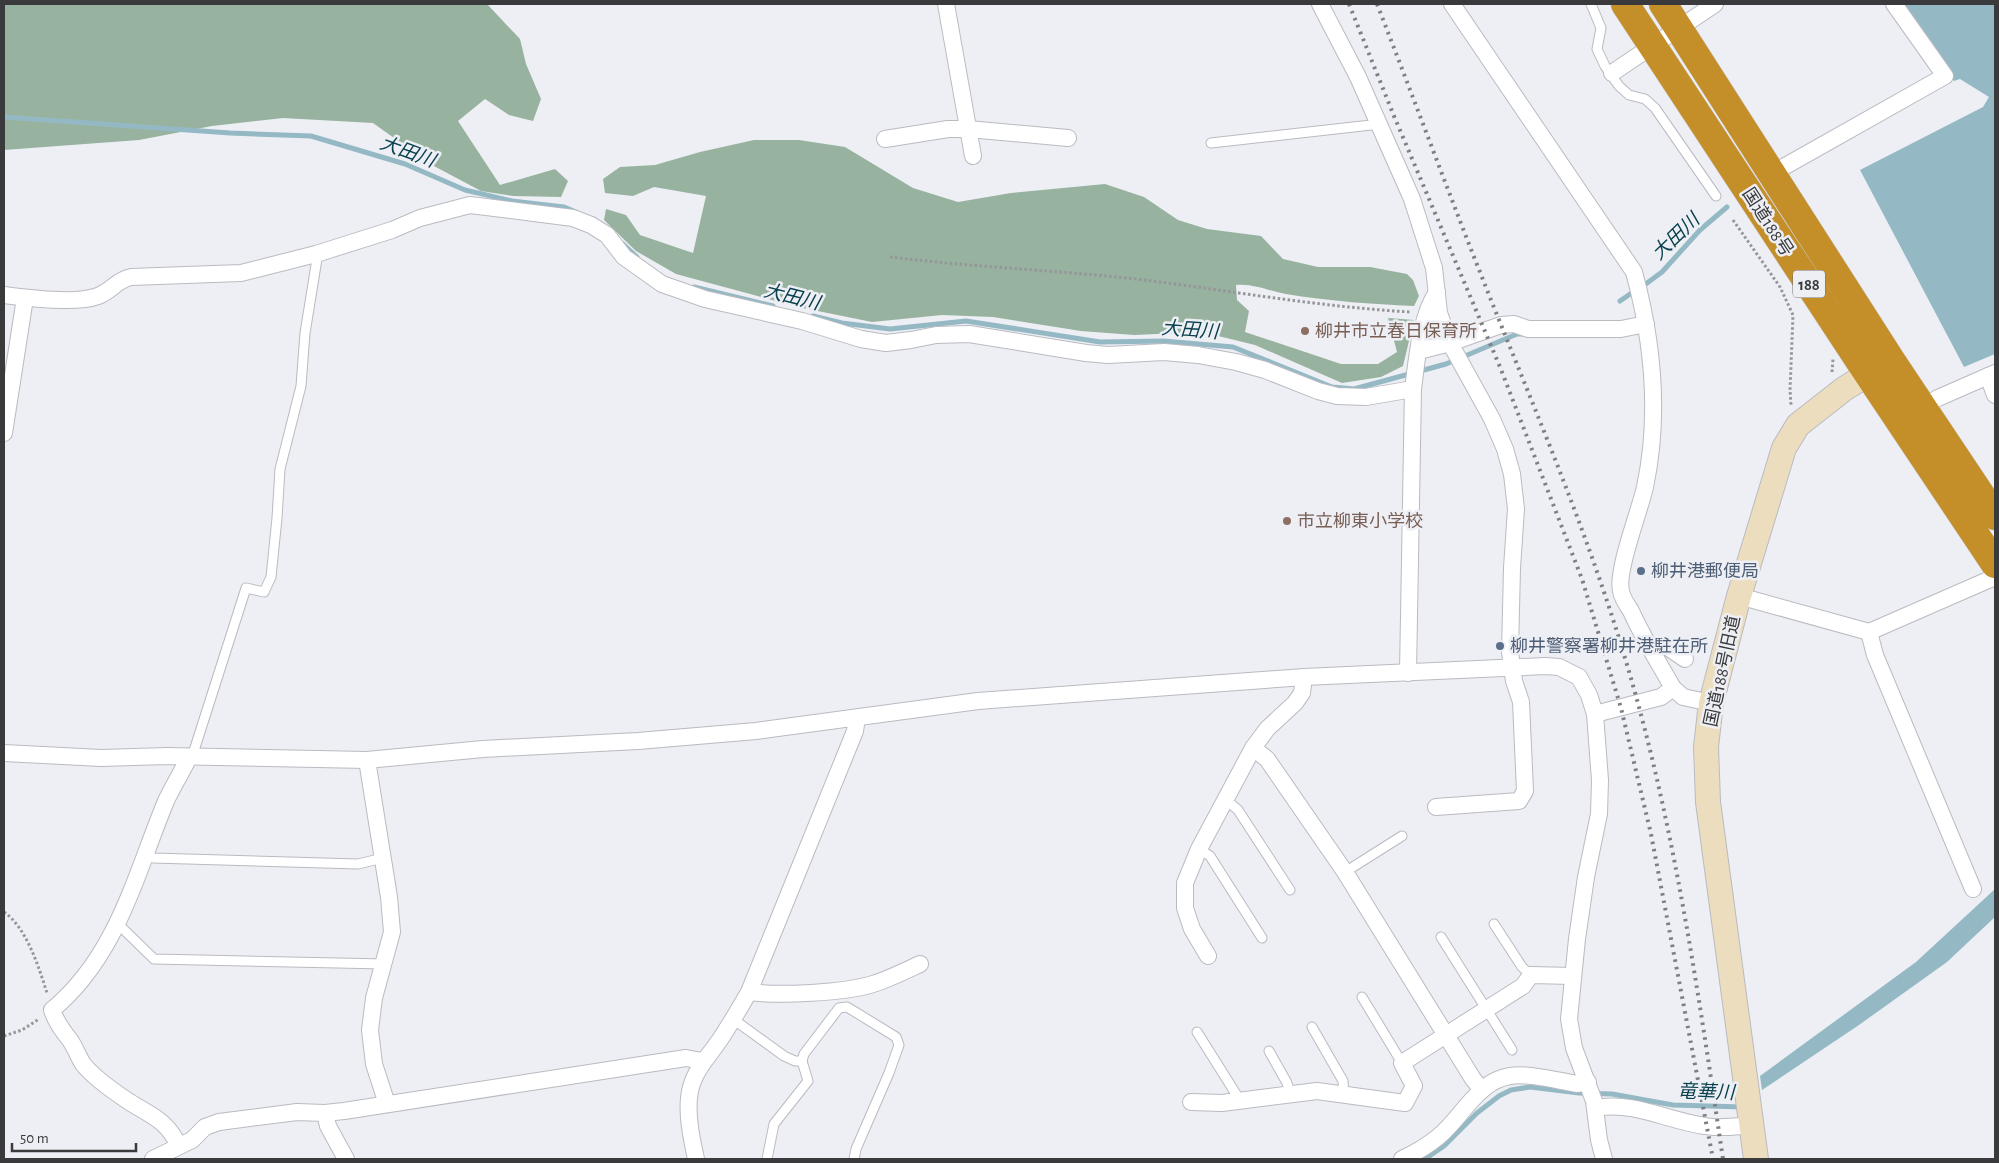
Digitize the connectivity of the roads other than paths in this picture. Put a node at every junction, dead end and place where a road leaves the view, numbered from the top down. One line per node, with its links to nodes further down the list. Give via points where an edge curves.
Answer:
1 (946, 4): 13 (street)
2 (1320, 4): 12 (street)
3 (1452, 4): 24 (street, via 1634,272)
4 (1590, 4): 11 (lane, via 1601,28 1597,49)
5 (1625, 4): 10 (highway, 国道188号 / 188)
6 (1663, 4): 9 (highway, 国道188号 / 188)
7 (1715, 4): 9 (street)
8 (1894, 4): 18 (street, via 1945,76)
9 (1679, 28): 10 (street); 18 (highway, 国道188号 / 188)
10 (1653, 45): 11 (street); 28 (highway, 国道188号 / 188)
11 (1612, 73): 19 (lane, via 1629,95 1656,108)
12 (1380, 124): 16 (lane); 21 (street, via 1412,199 1434,268)
13 (968, 129): 14 (street); 15 (street); 17 (street)
14 (1068, 138)
15 (885, 139)
16 (1211, 143)
17 (973, 156)
18 (1772, 174): 27 (highway, 国道188号 / 188)
19 (1716, 196)
20 (316, 254): 23 (street, via 241,273 120,279 107,293 95,298); 30 (street, via 420,218 470,205 544,213 591,225 607,235 624,257 662,284 705,299 802,321 861,339 886,343 936,334 969,334 1086,353 1164,352 1236,362 1338,396 1366,397); 50 (lane, via 300,386 280,469 271,577 264,592 246,588)
21 (1436, 292): 25 (street, via 1439,313); 26 (street, via 1429,304)
22 (4, 295): 23 (street)
23 (25, 298): 33 (street)
24 (1646, 324): 25 (street, via 1622,329 1528,329 1514,324 1501,325); 39 (street, via 1654,386 1651,447 1620,590)
25 (1450, 343): 26 (street); 41 (street, via 1492,419 1512,474 1516,509 1512,568)
26 (1419, 351): 30 (street)
27 (1891, 360): 28 (street, 国道188号旧道); 32 (highway, 国道188号 / 188)
28 (1868, 374): 35 (highway, 国道188号 / 188); 37 (street, 国道188号旧道, via 1798,425 1784,448)
29 (1991, 375): 31 (street); 32 (street)
30 (1414, 378): 42 (street)
31 (1995, 395)
32 (1922, 407): 34 (highway, 国道188号 / 188)
33 (4, 433)
34 (1995, 516)
35 (1995, 564)
36 (1995, 577): 38 (street)
37 (1739, 596): 38 (street); 45 (street, 国道188号旧道)
38 (1869, 632): 59 (street, via 1874,655)
39 (1649, 646): 40 (street, via 1666,646); 44 (street)
40 (1685, 659)
41 (1512, 669): 42 (street); 46 (street, via 1544,666 1568,671 1579,677); 53 (street, via 1522,702 1525,791 1519,801)
42 (1408, 673): 43 (street)
43 (1304, 677): 47 (street, via 978,701); 48 (street, via 1302,693 1295,703 1267,729)
44 (1673, 688): 45 (street, via 1683,697); 46 (street, via 1662,697)
45 (1712, 703): 90 (street, 国道188号旧道, via 1706,747 1708,802)
46 (1595, 714): 69 (street, via 1599,814)
47 (857, 718): 51 (street, via 756,731); 70 (street)
48 (1253, 748): 52 (street); 58 (street, via 1267,758)
49 (4, 753): 50 (street, via 101,758)
50 (190, 757): 51 (street); 56 (street, via 167,800)
51 (367, 760): 57 (street)
52 (1225, 799): 55 (street); 60 (lane, via 1238,810)
53 (1436, 807)
54 (1402, 836): 58 (lane)
55 (1199, 849): 64 (lane, via 1210,856); 65 (street, via 1185,883 1186,908 1192,929)
56 (146, 854): 57 (lane, via 153,858 358,864); 61 (street)
57 (383, 858): 66 (street, via 392,932)
58 (1345, 872): 76 (street)
59 (1973, 889)
60 (1290, 890)
61 (118, 924): 66 (lane, via 154,959); 91 (street, via 82,982 52,1010 57,1024 90,1072 171,1130)
62 (1494, 924): 68 (lane, via 1522,967)
63 (1441, 937): 72 (lane)
64 (1262, 938)
65 (1208, 956)
66 (384, 964): 88 (street, via 374,998 370,1030 374,1064)
67 (920, 964): 70 (street, via 873,984 842,990)
68 (1531, 975): 69 (street); 72 (street, via 1523,986)
69 (1572, 976): 85 (street, via 1571,1036)
70 (749, 992): 73 (street)
71 (1362, 997): 81 (lane)
72 (1486, 1010): 76 (street); 77 (lane)
73 (733, 1019): 79 (street); 80 (lane, via 784,1056)
74 (1312, 1027): 84 (lane, via 1343,1081)
75 (1197, 1032): 86 (lane)
76 (1446, 1035): 81 (street); 82 (street)
77 (1512, 1050)
78 (1269, 1051): 83 (lane)
79 (702, 1061): 88 (street, via 686,1058); 94 (street, via 688,1099)
80 (802, 1061): 95 (lane, via 808,1081 774,1124); 96 (lane, via 839,1008 847,1007 896,1037 899,1044 889,1074)
81 (1402, 1063): 84 (street, via 1414,1086 1405,1103)
82 (1482, 1090): 85 (street, via 1509,1076 1578,1084); 97 (street, via 1439,1137)
83 (1290, 1093): 84 (street); 86 (street)
84 (1344, 1094)
85 (1592, 1095): 90 (street, via 1612,1105 1707,1127); 98 (street)
86 (1238, 1101): 87 (street)
87 (1191, 1102)
88 (387, 1104): 89 (street)
89 (325, 1113): 91 (street, via 298,1112 219,1122 205,1127); 93 (street, via 328,1126)
90 (1752, 1125): 99 (street, 国道188号旧道)
91 (178, 1152): 92 (street)
92 (153, 1159)
93 (346, 1159)
94 (696, 1159)
95 (767, 1159)
96 (854, 1159)
97 (1402, 1159)
98 (1604, 1159)
99 (1756, 1159)

